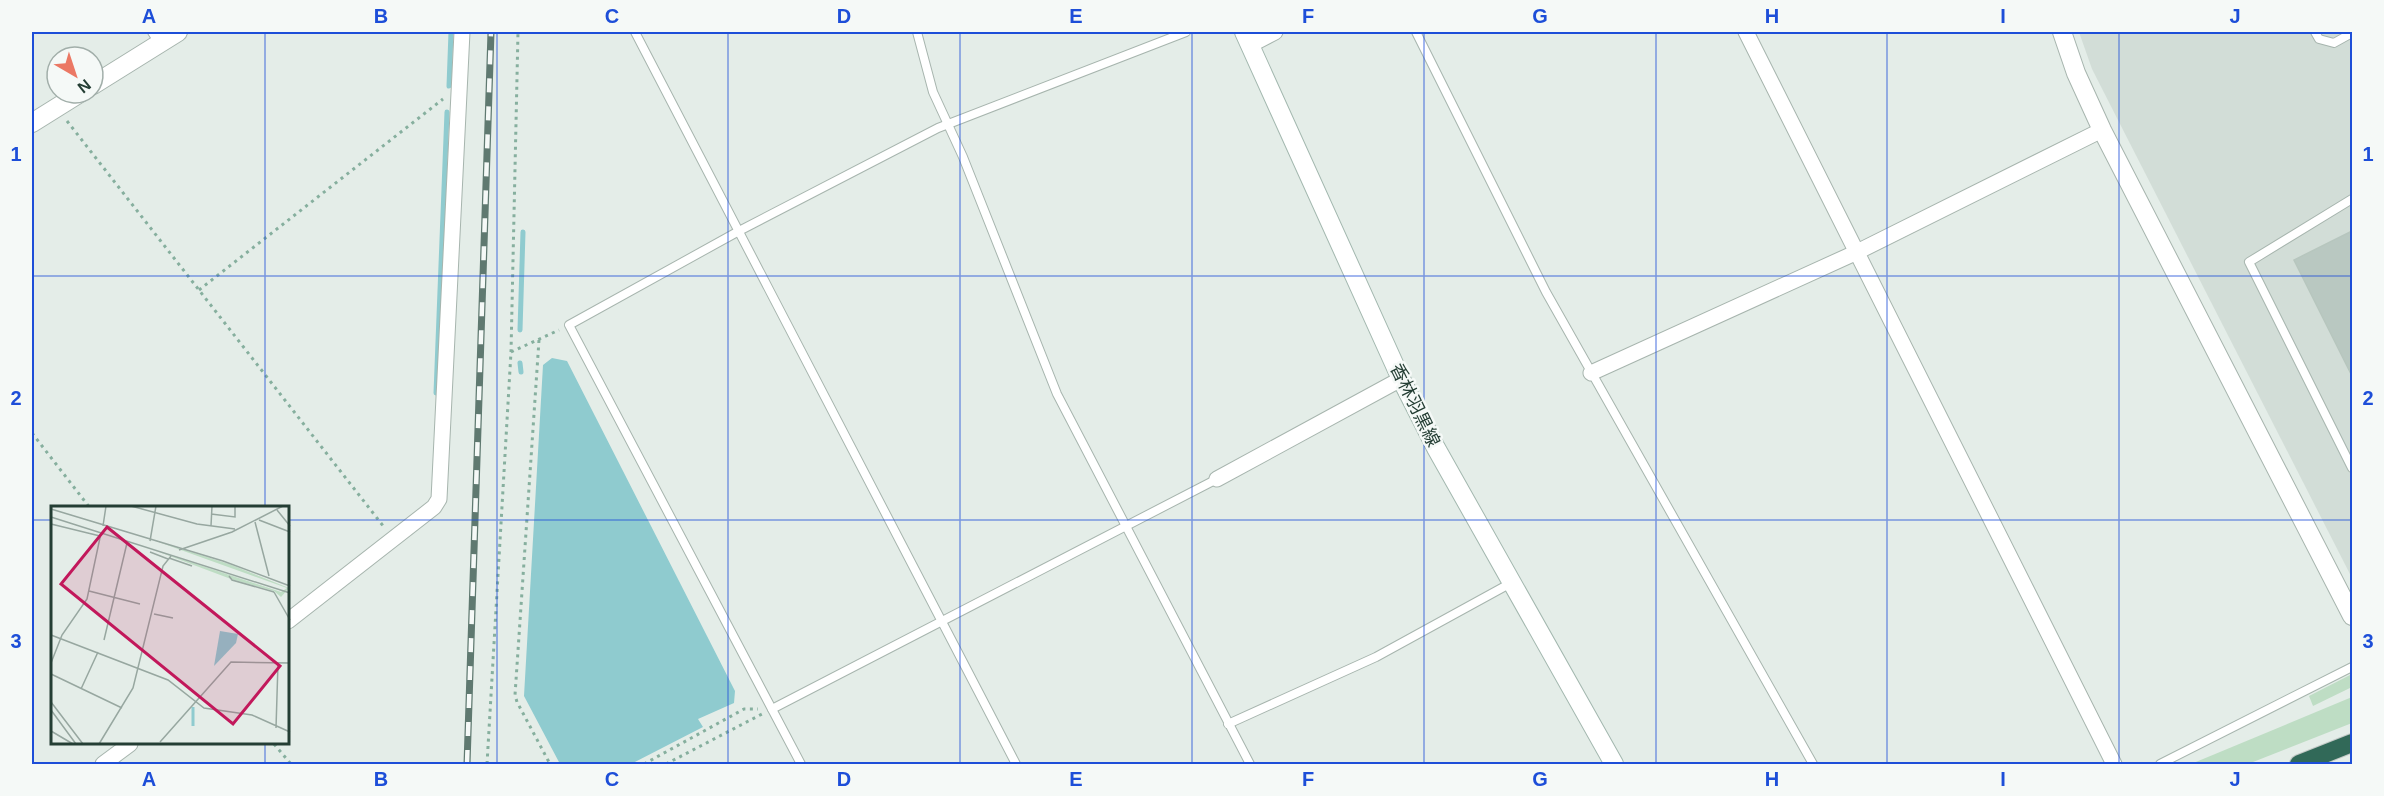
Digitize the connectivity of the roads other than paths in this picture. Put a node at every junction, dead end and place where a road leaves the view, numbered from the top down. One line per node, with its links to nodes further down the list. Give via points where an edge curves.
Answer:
1 (178, 32): 12 (street)
2 (462, 32): 29 (street, via 439,499 434,507)
3 (635, 32): 20 (lane)
4 (917, 32): 17 (lane, via 933,92)
5 (1186, 32): 17 (lane)
6 (1275, 32): 13 (street)
7 (1416, 32): 22 (lane, via 1546,292)
8 (1746, 32): 21 (street)
9 (2062, 32): 18 (street)
10 (2315, 32): 11 (lane, via 2319,39 2334,43)
11 (2352, 33)
12 (156, 37): 14 (street)
13 (1247, 38): 23 (street, 香林羽黒線)
14 (105, 76)
15 (62, 105): 16 (street)
16 (32, 123)
17 (947, 123): 20 (lane); 26 (lane, via 1057,394)
18 (2102, 130): 21 (street); 28 (street)
19 (2352, 199): 24 (lane, via 2249,262)
20 (738, 231): 30 (lane); 32 (lane, via 569,325)
21 (1855, 253): 22 (street); 42 (street)
22 (1592, 374): 41 (lane)
23 (1401, 379): 25 (street); 27 (street, 香林羽黒線)
24 (2352, 468)
25 (1217, 479): 26 (lane)
26 (1124, 526): 30 (lane); 33 (lane)
27 (1512, 582): 33 (lane, via 1376,657); 40 (street, 香林羽黒線)
28 (2352, 616)
29 (290, 619)
30 (942, 621): 32 (lane); 38 (lane)
31 (2352, 667): 43 (lane)
32 (772, 709): 37 (lane)
33 (1228, 724): 39 (lane)
34 (2352, 743): 44 (highway)
35 (129, 745): 36 (street)
36 (103, 765)
37 (801, 765)
38 (1016, 765)
39 (1250, 765)
40 (1614, 765)
41 (1813, 765)
42 (2114, 765)
43 (2160, 765)
44 (2299, 765)

